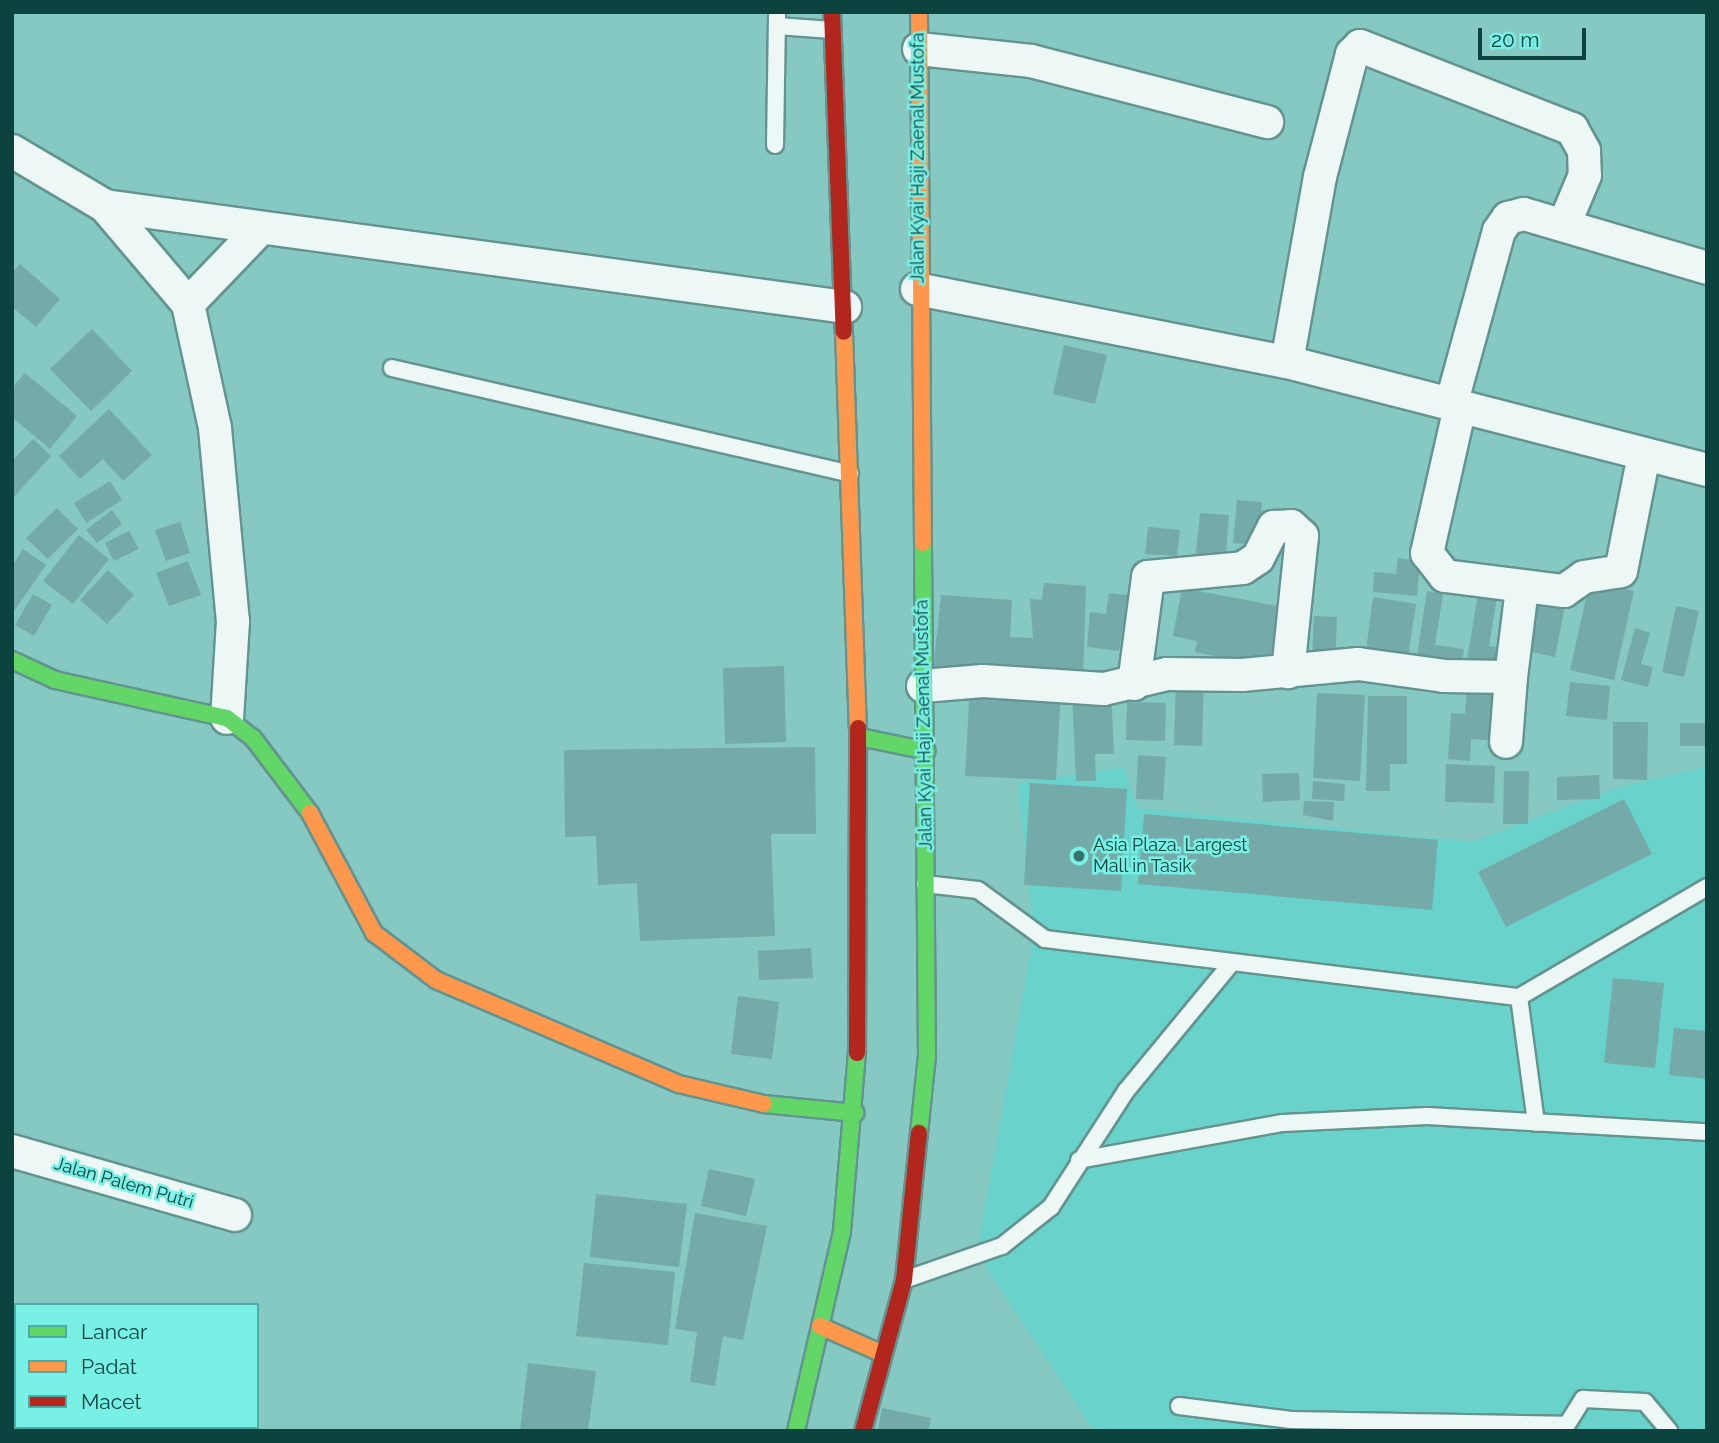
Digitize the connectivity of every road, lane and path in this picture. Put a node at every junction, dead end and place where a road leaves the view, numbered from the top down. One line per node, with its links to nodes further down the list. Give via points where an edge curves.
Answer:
1 (832, 12): 4 (main road)
2 (919, 12): 5 (main road, Jalan Kyai Haji Zaenal Mustofa)
3 (777, 19): 4 (lane); 7 (lane)
4 (832, 30): 15 (main road)
5 (919, 49): 6 (street, via 1031,61); 13 (main road, Jalan Kyai Haji Zaenal Mustofa)
6 (1267, 122)
7 (775, 145)
8 (12, 151): 9 (street)
9 (105, 206): 11 (street); 14 (street)
10 (1564, 225): 12 (street); 16 (street, via 1585,175 1584,150 1572,129 1360,46 1352,54 1320,177); 18 (street, via 1524,214 1508,218 1499,231)
11 (259, 230): 14 (street); 15 (street)
12 (1707, 268)
13 (917, 289): 16 (street); 27 (main road, Jalan Kyai Haji Zaenal Mustofa)
14 (188, 304): 28 (street, via 217,440 233,621)
15 (845, 307): 21 (main road)
16 (1287, 362): 18 (street)
17 (392, 368): 21 (lane)
18 (1455, 406): 19 (street); 22 (street, via 1427,553 1445,576)
19 (1644, 455): 20 (street); 22 (street, via 1621,571 1584,577 1564,591)
20 (1707, 470)
21 (852, 475): 29 (main road)
22 (1522, 589): 25 (street)
23 (12, 660): 28 (main road, via 55,680)
24 (1288, 672): 25 (street, via 1358,664 1444,676); 26 (street, via 1167,674); 26 (street, via 1302,536 1292,526 1274,527 1258,558 1243,568 1148,577)
25 (1511, 677): 30 (street)
26 (1134, 684): 27 (street, via 1104,689 984,681)
27 (923, 686): 31 (main road, Jalan Kyai Haji Zaenal Mustofa)
28 (226, 718): 36 (main road, via 253,738 300,794 374,933 436,980 679,1084 773,1105)
29 (860, 737): 31 (main road); 36 (main road)
30 (1506, 742)
31 (927, 751): 32 (main road, Jalan Kyai Haji Zaenal Mustofa)
32 (925, 884): 34 (lane, via 978,890 1045,939); 42 (main road, Jalan Kyai Haji Zaenal Mustofa, via 927,1056)
33 (1707, 887): 35 (lane)
34 (1230, 965): 35 (lane); 40 (lane, via 1126,1091)
35 (1519, 997): 37 (lane)
36 (856, 1113): 43 (main road, via 842,1231)
37 (1536, 1123): 38 (lane); 40 (lane, via 1427,1116 1283,1123)
38 (1707, 1132)
39 (12, 1151): 41 (street, Jalan Palem Putri)
40 (1079, 1160): 42 (lane, via 1051,1207 1002,1246)
41 (235, 1215)
42 (904, 1280): 44 (main road, Jalan Kyai Haji Zaenal Mustofa)
43 (820, 1326): 44 (main road); 47 (main road)
44 (883, 1354): 48 (main road, Jalan Kyai Haji Zaenal Mustofa)
45 (1179, 1406): 46 (lane, via 1291,1420)
46 (1563, 1428): 49 (lane, via 1583,1399 1629,1399 1644,1402)
47 (796, 1431)
48 (863, 1431)
49 (1669, 1431)

